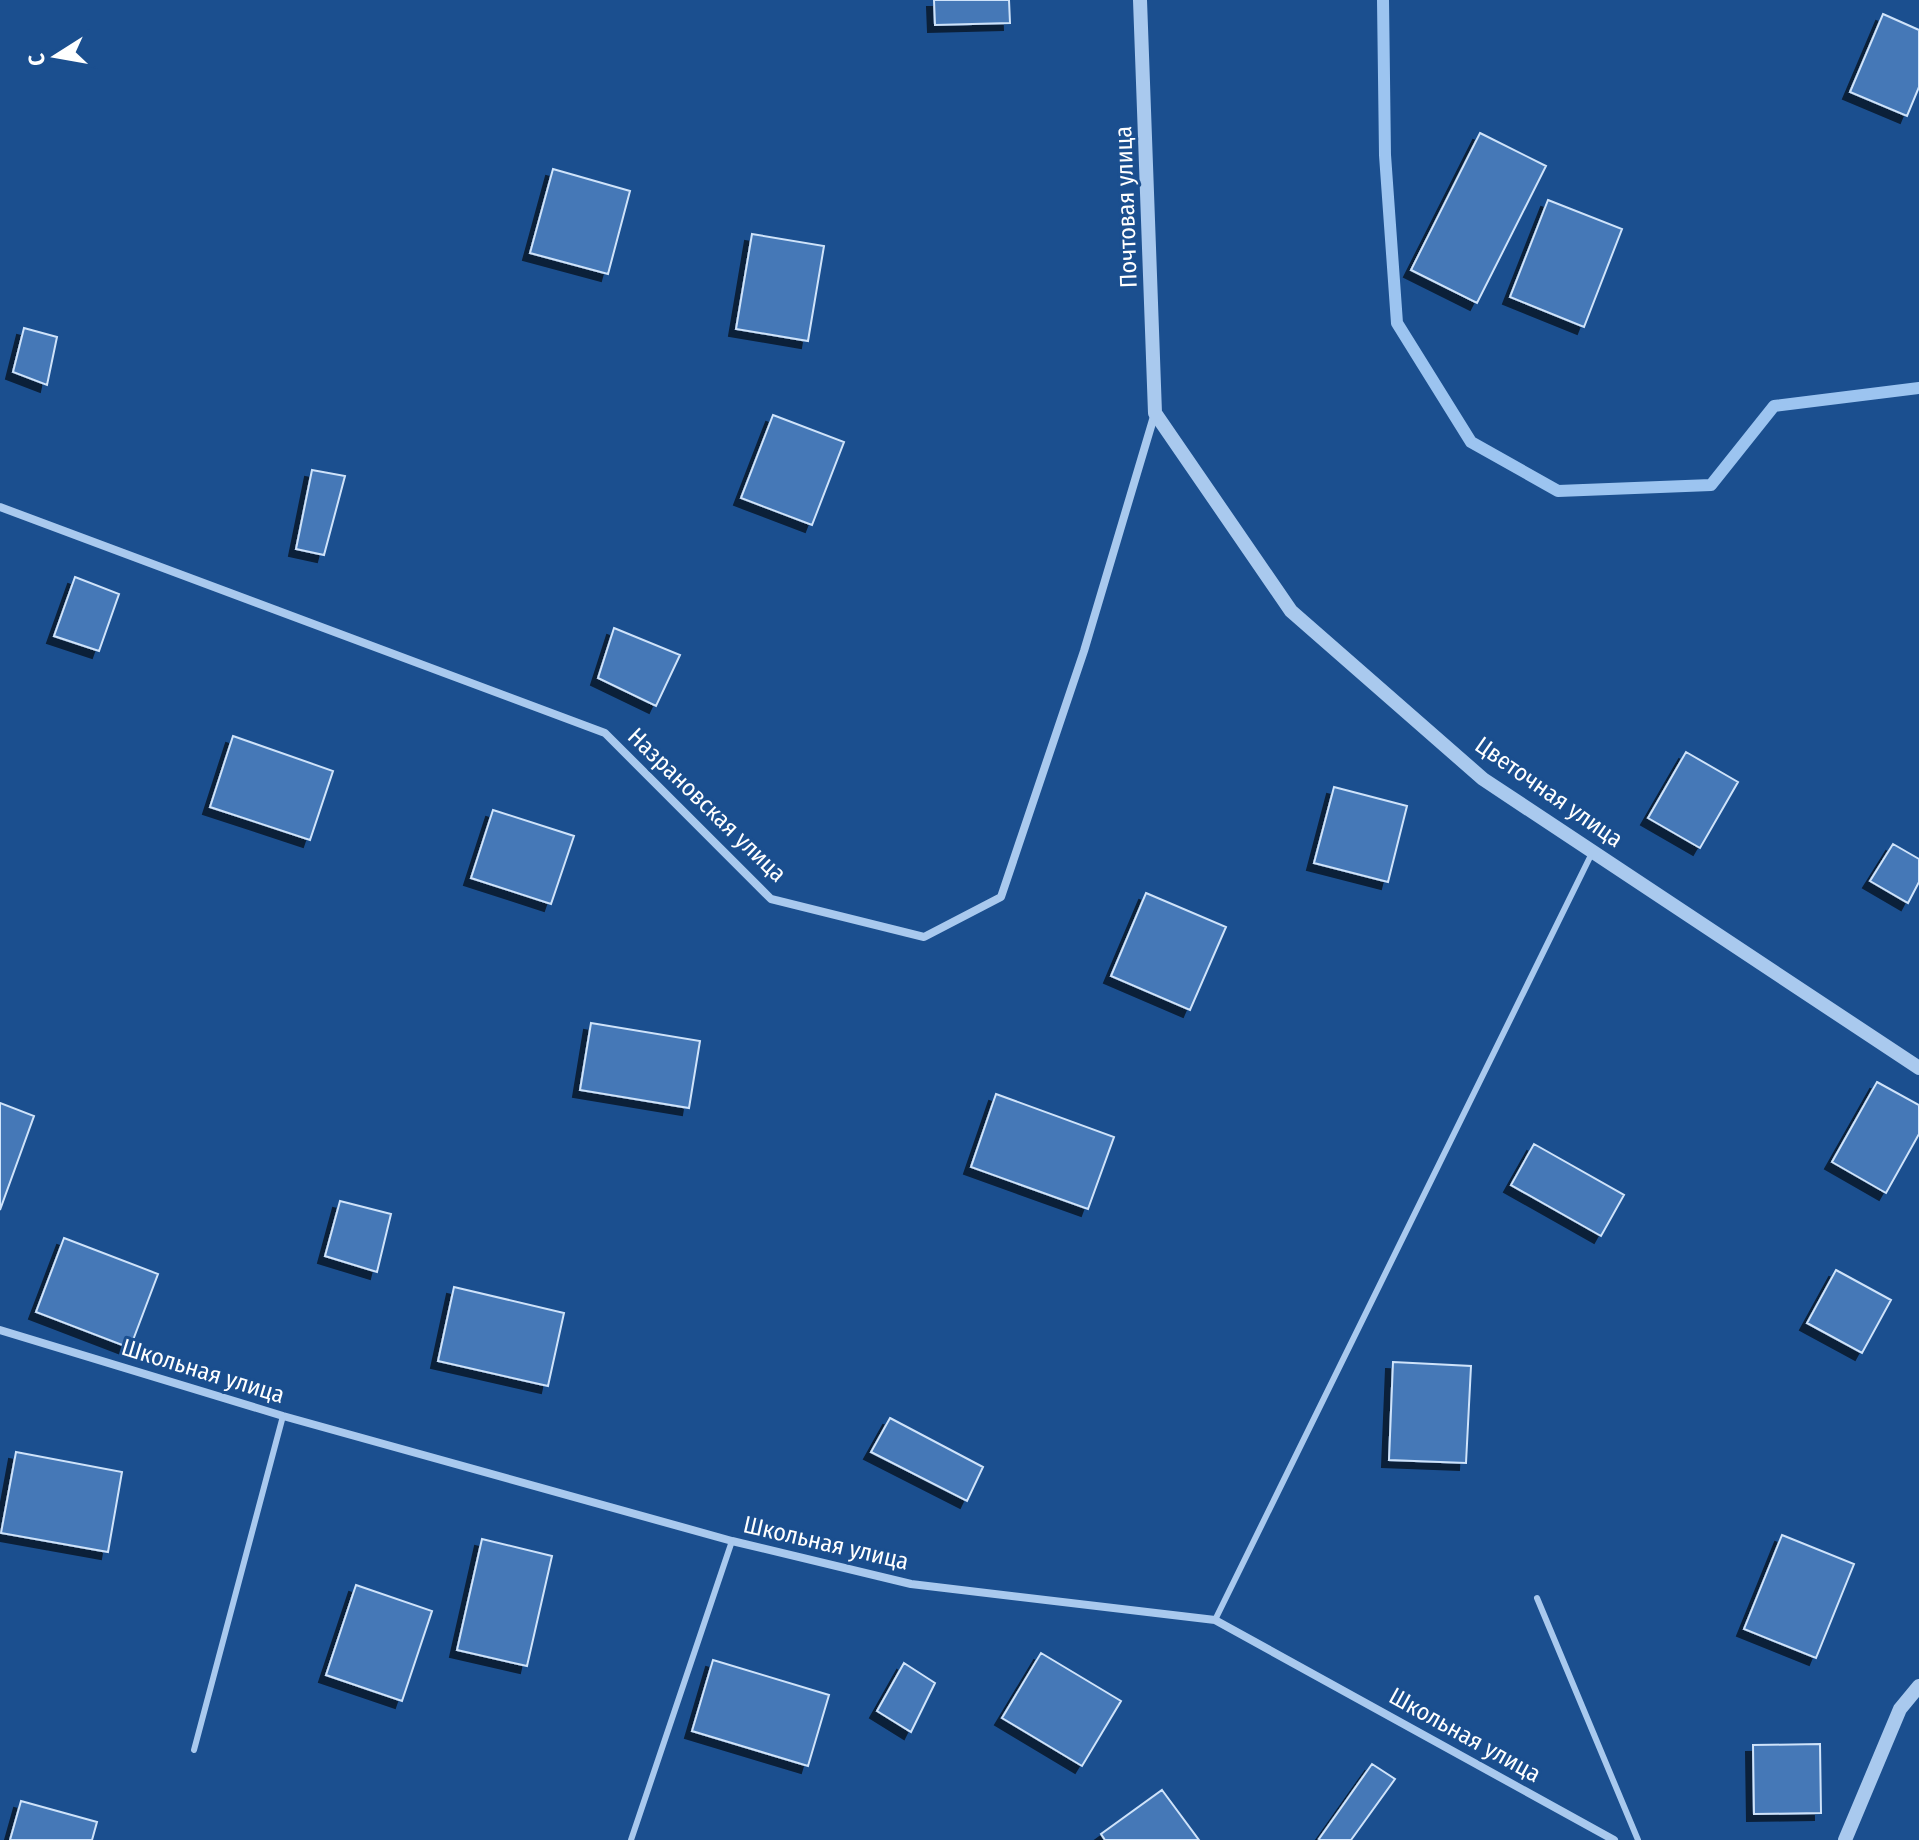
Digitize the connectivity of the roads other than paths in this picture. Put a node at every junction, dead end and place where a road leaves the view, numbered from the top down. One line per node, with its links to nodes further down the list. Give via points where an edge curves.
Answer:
1 (1140, 0): 2 (street, Почтовая улица)
2 (1155, 413): 3 (street, Назрановская улица, via 1084,651 1001,897 924,937 771,899 605,733); 4 (street, Цветочная улица, via 1291,611 1483,779)
3 (0, 507)
4 (1593, 851): 5 (street, Цветочная улица); 10 (lane)
5 (1919, 1068)
6 (0, 1330): 7 (street, Школьная улица)
7 (283, 1416): 8 (street, Школьная улица); 12 (lane)
8 (732, 1541): 10 (street, Школьная улица, via 911,1584); 13 (lane)
9 (1537, 1598): 15 (lane)
10 (1215, 1620): 14 (street, Школьная улица)
11 (1919, 1686): 16 (street, via 1900,1709)
12 (194, 1750)
13 (631, 1840)
14 (1614, 1840)
15 (1638, 1840)
16 (1845, 1840)

